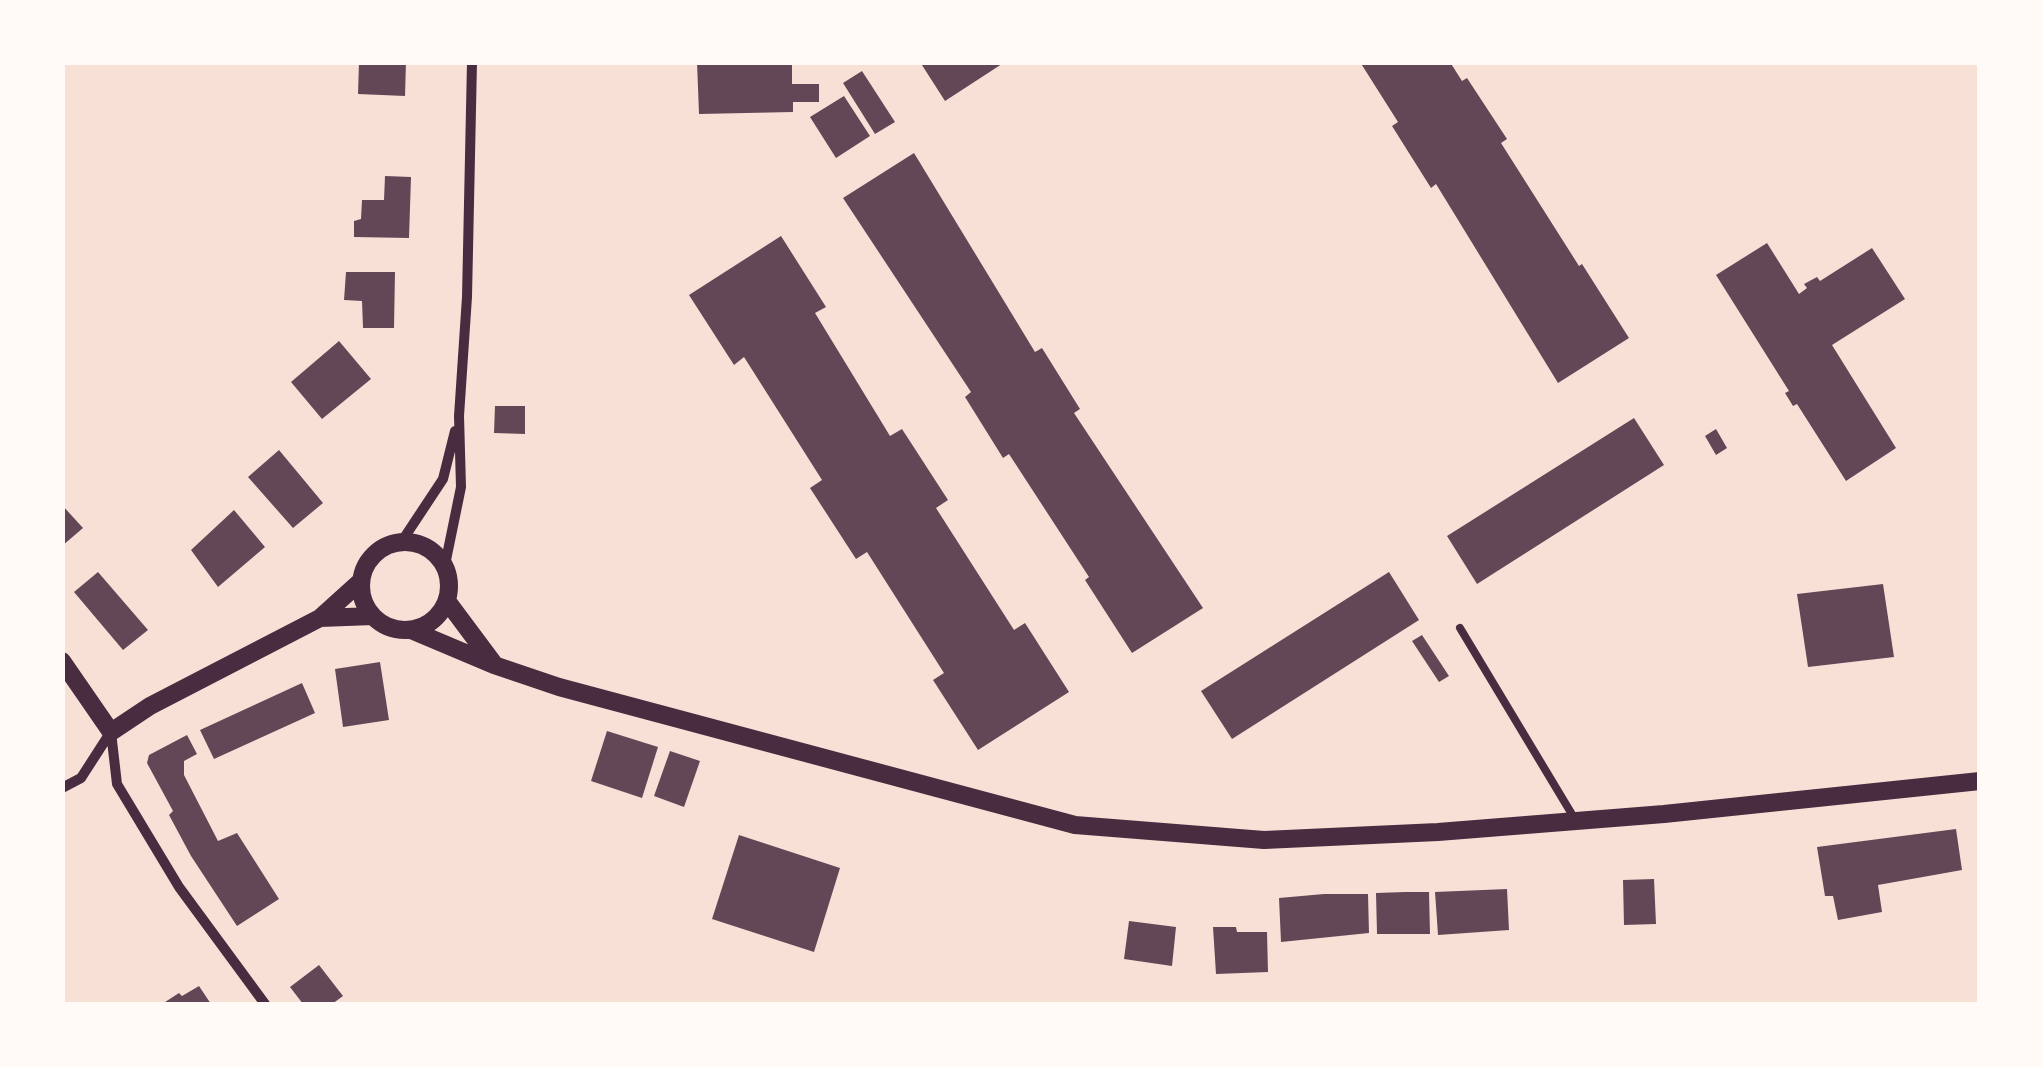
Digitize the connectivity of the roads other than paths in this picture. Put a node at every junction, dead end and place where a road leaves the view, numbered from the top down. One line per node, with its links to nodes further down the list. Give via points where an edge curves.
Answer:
1 (472, 62): 2 (street)
2 (460, 416): 3 (street, via 443,479); 4 (street, via 461,487)
3 (402, 541): 4 (street, via 432,550); 5 (street, via 375,554)
4 (445, 565): 6 (street)
5 (362, 580): 7 (street); 8 (street)
6 (447, 601): 10 (street, via 432,620); 12 (street)
7 (373, 616): 8 (street); 10 (street)
8 (320, 618): 13 (street)
9 (1460, 628): 16 (lane)
10 (411, 630): 12 (street)
11 (62, 661): 13 (street)
12 (494, 665): 16 (street, via 1075,824 1264,840)
13 (110, 732): 15 (street, via 81,778); 17 (street, via 118,784 180,886)
14 (1980, 781): 16 (street)
15 (62, 788)
16 (1576, 821)
17 (265, 1004)

